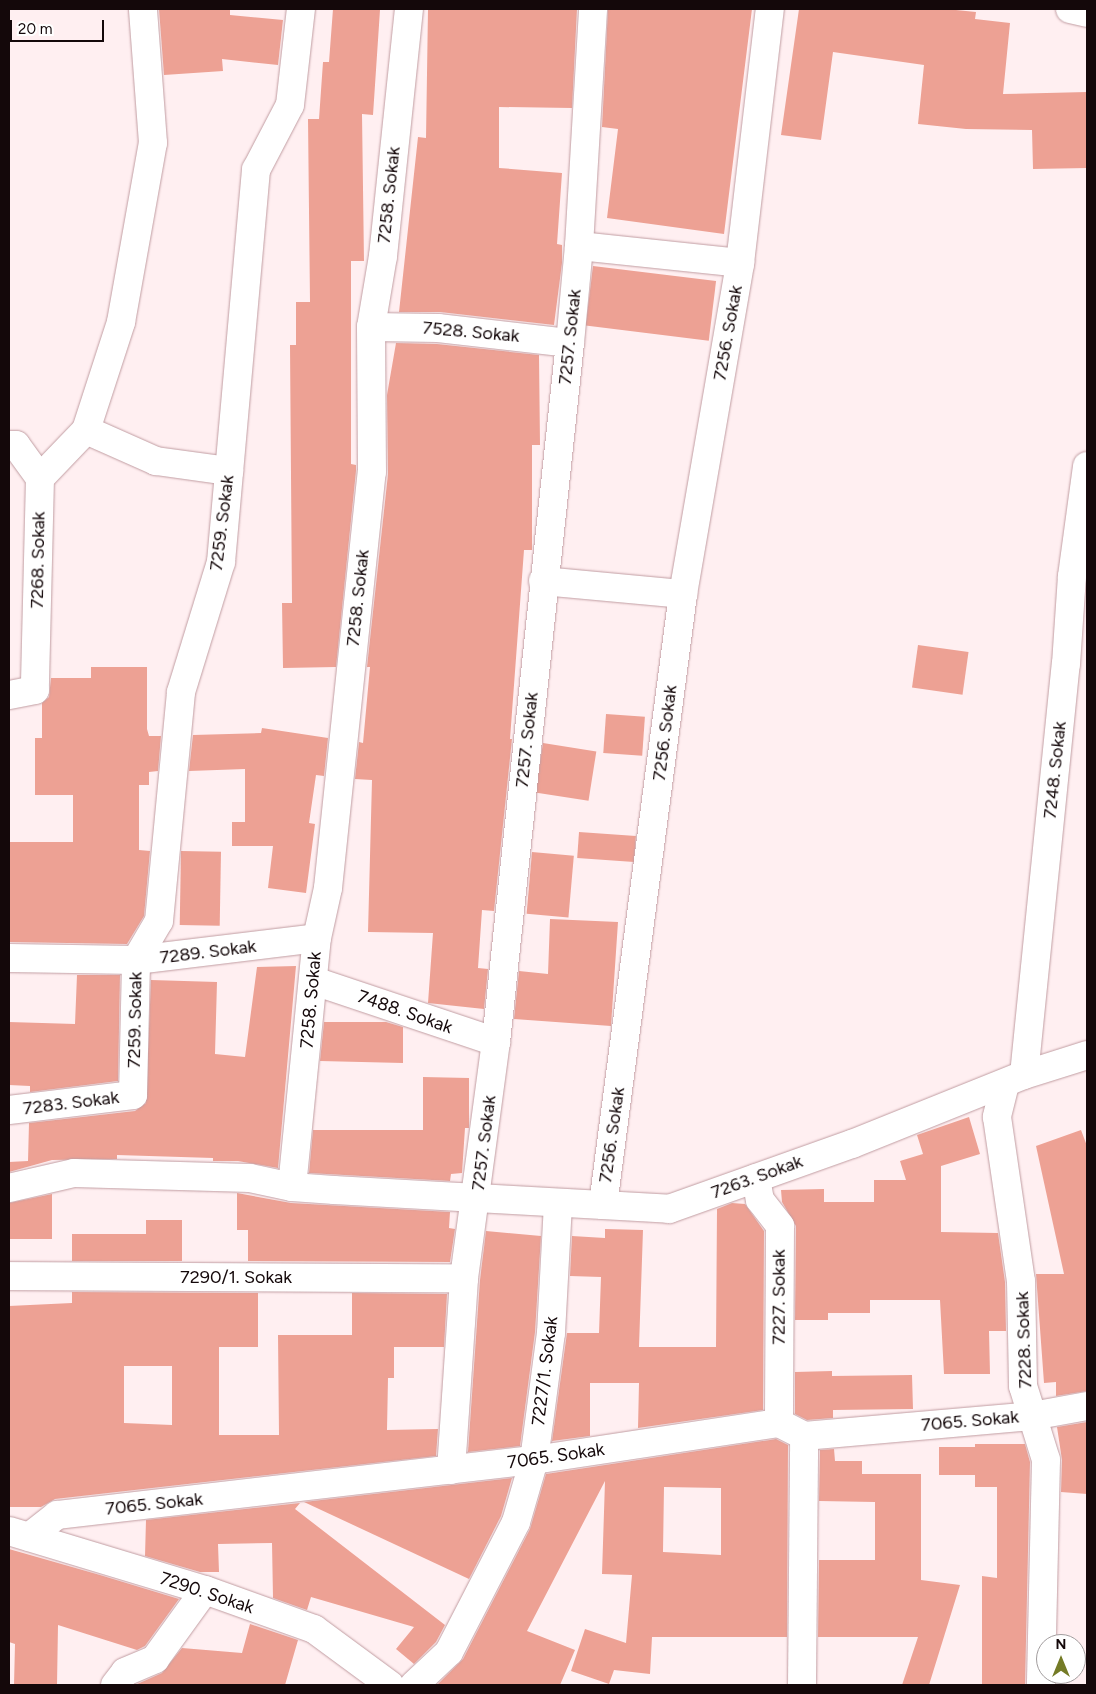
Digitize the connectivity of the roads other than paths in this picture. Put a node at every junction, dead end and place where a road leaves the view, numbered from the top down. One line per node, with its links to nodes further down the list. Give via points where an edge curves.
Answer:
1 (143, 9): 12 (street, via 153,143 121,322)
2 (301, 9): 15 (street, 7259. Sokak, via 290,105 256,170)
3 (409, 9): 10 (street, 7258. Sokak, via 383,256)
4 (593, 9): 8 (street, 7257. Sokak)
5 (770, 9): 9 (street, 7256. Sokak)
6 (1070, 9): 7 (street)
7 (1087, 13)
8 (579, 246): 9 (street, 7256. Sokak); 11 (street, 7257. Sokak)
9 (740, 263): 18 (street, 7256. Sokak)
10 (371, 327): 11 (street, 7528. Sokak, via 438,328); 21 (street, 7258. Sokak, via 372,472 328,888)
11 (570, 343): 17 (street, 7257. Sokak)
12 (86, 430): 15 (street, via 156,461); 16 (street)
13 (9, 445): 16 (street, via 16,445)
14 (1087, 466): 19 (street, 7248. Sokak, via 1072,576)
15 (229, 471): 23 (street, 7259. Sokak, via 221,562 181,692 159,921)
16 (40, 478): 20 (street, 7268. Sokak)
17 (543, 581): 18 (street); 25 (street, 7257. Sokak)
18 (683, 594): 35 (street, 7256. Sokak)
19 (1077, 665): 27 (street, 7248. Sokak)
20 (22, 692)
21 (317, 938): 23 (street, 7289. Sokak); 24 (street, 7258. Sokak)
22 (9, 958): 23 (street, 7289. Sokak)
23 (136, 960): 28 (street, 7259. Sokak)
24 (314, 981): 25 (street, 7488. Sokak); 31 (street, 7258. Sokak)
25 (496, 1042): 33 (street, 7257. Sokak)
26 (1087, 1054): 27 (street, 7263. Sokak)
27 (1015, 1080): 30 (street, 7263. Sokak); 39 (street, 7228. Sokak, via 997,1117 1022,1281 1023,1386)
28 (133, 1095): 29 (street, 7283. Sokak)
29 (9, 1110)
30 (756, 1178): 35 (street, 7263. Sokak, via 669,1209); 40 (street, 7227. Sokak, via 760,1200 780,1226)
31 (292, 1187): 32 (street, 7263. Sokak, via 250,1178 74,1173); 33 (street, 7263. Sokak)
32 (9, 1188)
33 (477, 1200): 34 (street, 7263. Sokak); 37 (street, 7257. Sokak)
34 (558, 1203): 35 (street, 7263. Sokak); 42 (street, 7227/1. Sokak, via 551,1332)
35 (603, 1205)
36 (9, 1276): 37 (street, 7290/1. Sokak)
37 (464, 1278): 43 (street, 7257. Sokak)
38 (1087, 1406): 39 (street, 7065. Sokak)
39 (1032, 1416): 41 (street, 7065. Sokak); 50 (street, 7228. Sokak, via 1046,1460)
40 (779, 1423): 41 (street); 42 (street, 7065. Sokak)
41 (804, 1436): 49 (street)
42 (534, 1460): 43 (street, 7065. Sokak); 48 (street, 7227/1. Sokak, via 516,1522 450,1652)
43 (451, 1470): 44 (street, 7065. Sokak, via 57,1515)
44 (19, 1534): 45 (street, 7290. Sokak)
45 (205, 1590): 46 (street, via 154,1659 125,1672); 47 (street, 7290. Sokak, via 314,1629)
46 (115, 1685)
47 (390, 1685)
48 (414, 1685)
49 (802, 1685)
50 (1040, 1685)

